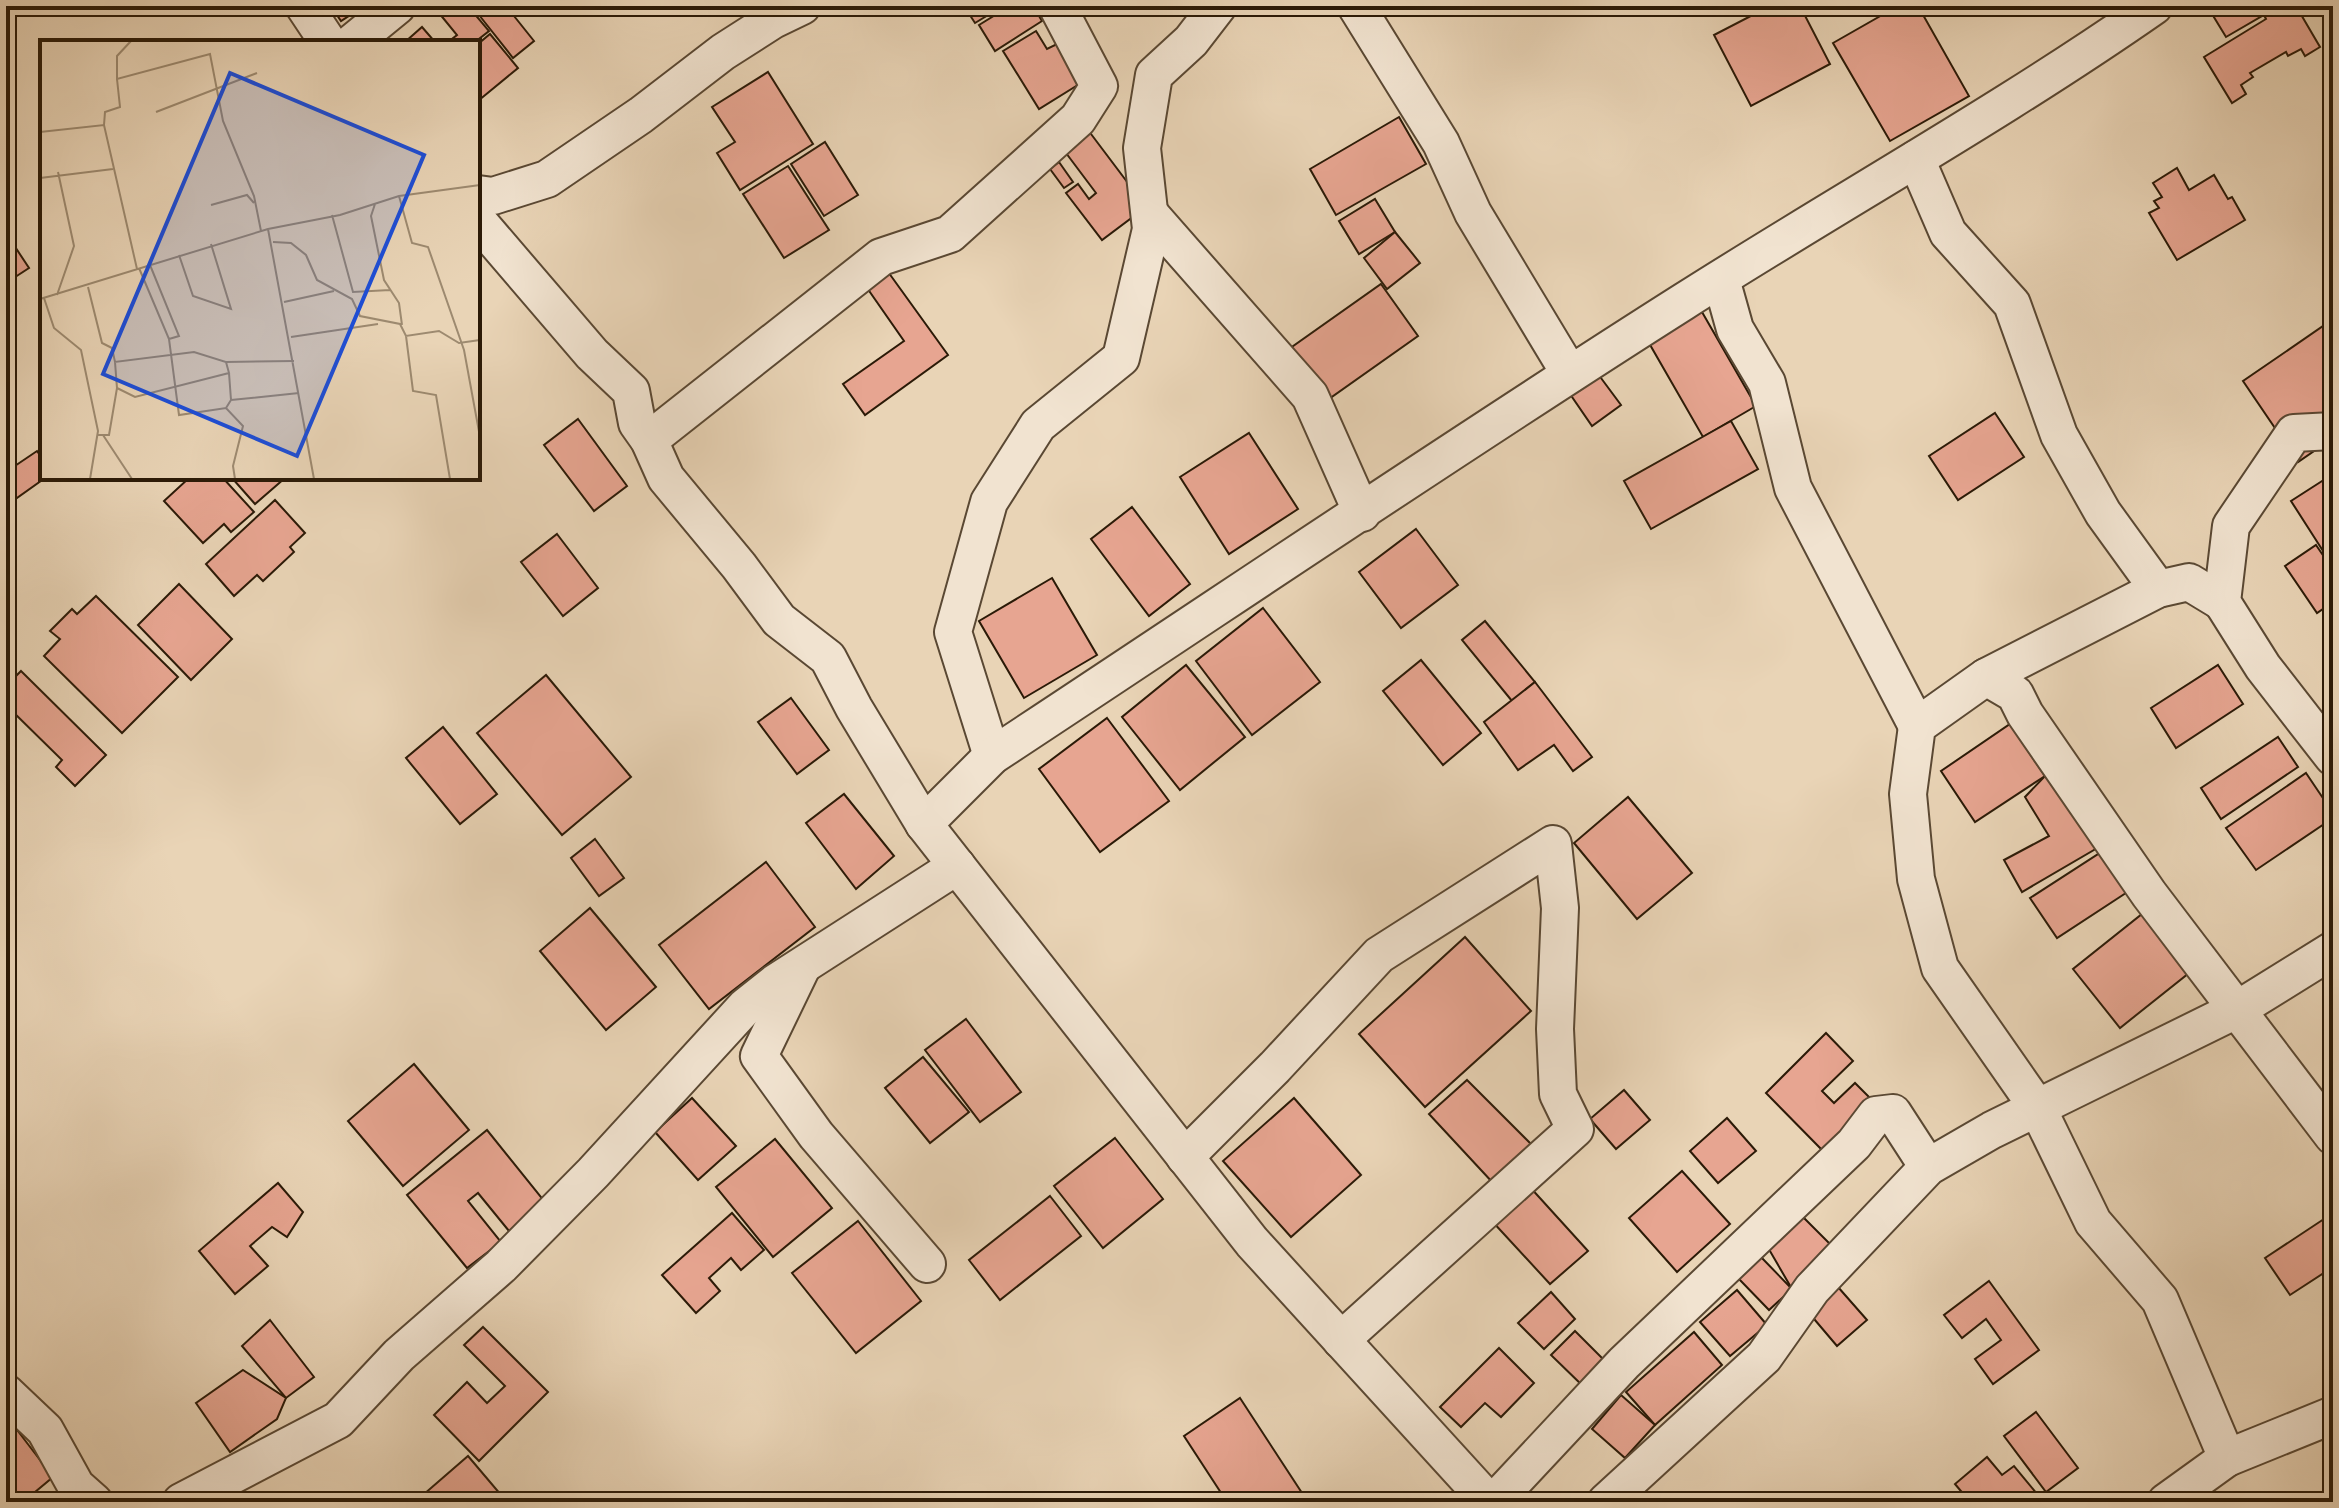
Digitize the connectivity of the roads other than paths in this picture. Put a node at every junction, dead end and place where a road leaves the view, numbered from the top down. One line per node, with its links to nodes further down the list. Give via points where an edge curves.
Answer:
1 (304, 6): 8 (street)
2 (397, 6): 9 (street)
3 (802, 6): 11 (street, via 723,52 547,179 493,196)
4 (1057, 6): 17 (street, via 1099,86 1078,119 950,234 881,257)
5 (1218, 6): 12 (street, via 1191,41 1154,75 1142,148)
6 (1356, 6): 15 (street, via 1441,143 1473,213)
7 (2154, 6): 10 (street, via 2064,69)
8 (327, 40)
9 (355, 40)
10 (1916, 159): 14 (street); 19 (street, via 1948,233 2012,304 2059,435 2103,513)
11 (480, 194)
12 (1150, 214): 18 (street, via 1310,396); 23 (street, via 1121,358 1038,425 989,502 953,632)
13 (480, 223): 17 (street, via 592,354 631,391 637,423)
14 (1721, 279): 15 (street); 22 (street, via 1735,329 1767,383 1793,488)
15 (1570, 374): 18 (street)
16 (2333, 431): 20 (street, via 2294,433 2231,526)
17 (649, 440): 25 (street, via 666,478 779,620 828,658)
18 (1362, 513): 23 (street)
19 (2158, 589): 20 (street, via 2189,582); 21 (street)
20 (2222, 602): 24 (street, via 2263,667)
21 (1986, 677): 22 (street); 29 (street, via 2015,694 2149,894)
22 (1917, 726): 30 (street, via 1908,794 1916,879 1940,968)
23 (992, 756): 25 (street)
24 (2333, 757)
25 (924, 824): 26 (street)
26 (957, 866): 28 (street); 32 (street)
27 (2333, 950): 29 (street)
28 (802, 965): 34 (street, via 759,1056 816,1135); 40 (street, via 746,1006 593,1173 501,1266 399,1355 338,1420)
29 (2238, 1009): 30 (street); 31 (street)
30 (2037, 1107): 33 (street); 38 (street, via 2093,1222 2160,1300)
31 (2333, 1136)
32 (1185, 1157): 35 (street, via 1252,1242); 35 (street, via 1379,955 1553,844 1560,908 1558,1094 1575,1129)
33 (1928, 1167): 41 (street, via 1893,1113 1876,1115 1854,1144 1624,1363); 42 (street, via 1812,1289 1764,1357)
34 (927, 1264)
35 (1341, 1340): 41 (street)
36 (6, 1393): 39 (street, via 45,1430 76,1486)
37 (2333, 1415): 38 (street)
38 (2227, 1458): 43 (street)
39 (94, 1502)
40 (181, 1502)
41 (1492, 1502)
42 (1606, 1502)
43 (2166, 1502)

